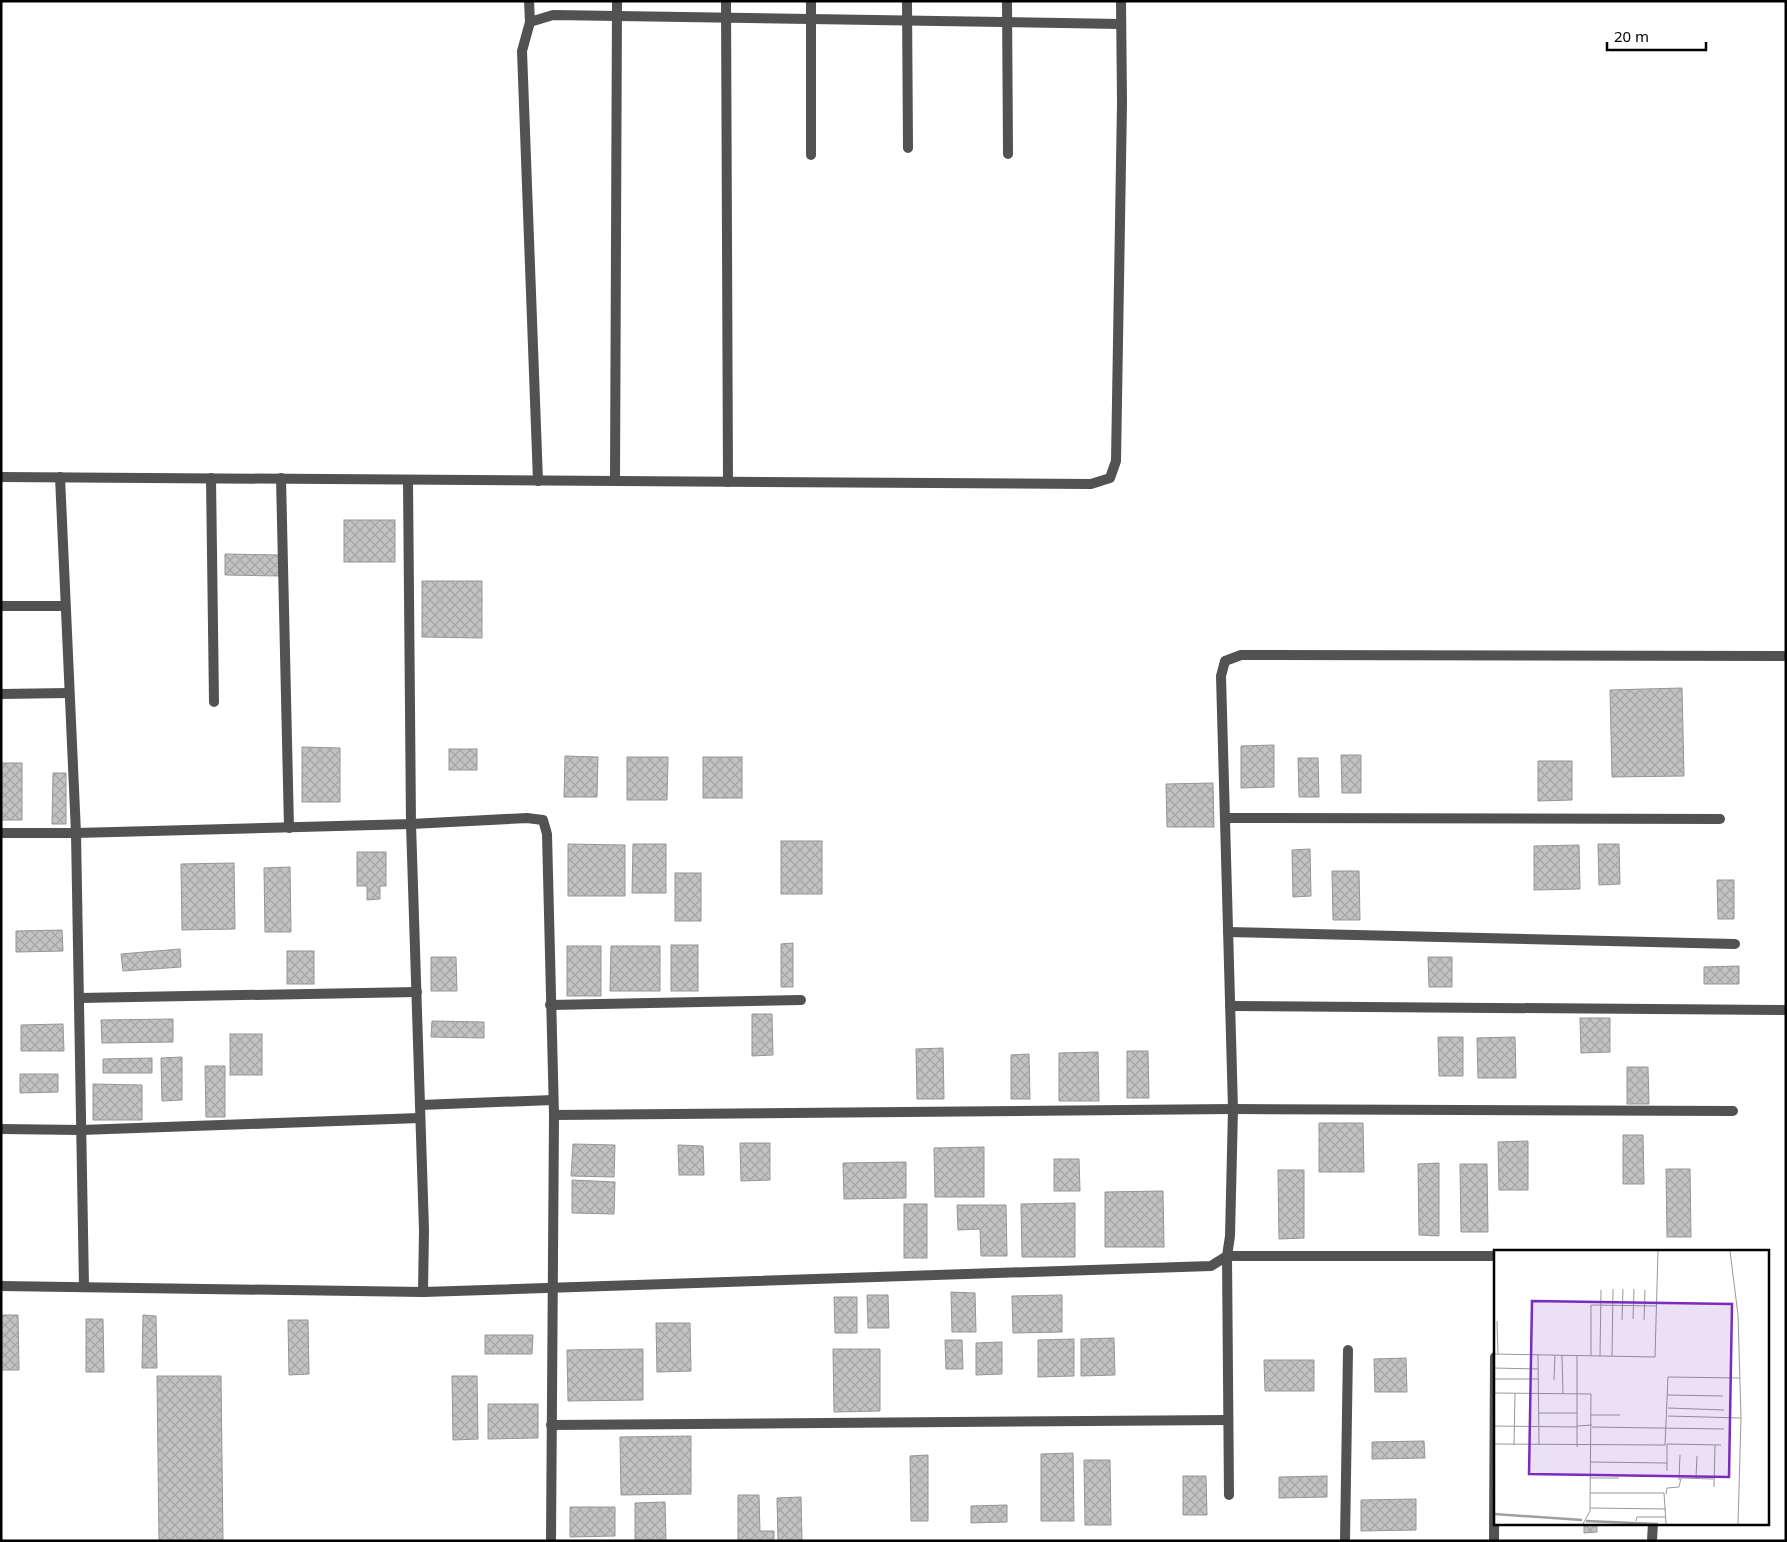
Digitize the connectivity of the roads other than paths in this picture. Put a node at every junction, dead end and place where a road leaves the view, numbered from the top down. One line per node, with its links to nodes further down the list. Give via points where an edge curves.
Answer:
1 (529, 1): 12 (street)
2 (617, 1): 8 (street)
3 (726, 1): 9 (street)
4 (811, 1): 10 (street)
5 (907, 1): 11 (street)
6 (1006, 1): 13 (street)
7 (1121, 1): 14 (street)
8 (616, 16): 9 (street); 12 (street, via 553,15); 24 (street)
9 (727, 18): 10 (street); 25 (street)
10 (810, 20): 11 (street); 17 (street)
11 (907, 21): 13 (street); 15 (street)
12 (530, 22): 23 (street, via 522,51)
13 (1006, 23): 14 (street); 16 (street)
14 (1121, 24): 25 (street, via 1116,461 1110,478 1091,484)
15 (908, 148)
16 (1008, 154)
17 (811, 155)
18 (1, 477): 19 (street)
19 (60, 478): 20 (street); 27 (street)
20 (211, 478): 21 (street); 31 (street)
21 (281, 478): 22 (street); 35 (street)
22 (408, 480): 23 (street); 34 (street)
23 (538, 480): 24 (street)
24 (615, 481): 25 (street)
25 (728, 482)
26 (1, 606): 27 (street)
27 (66, 606): 29 (street)
28 (1786, 656): 32 (street, via 1241,655 1225,660 1221,676)
29 (69, 693): 30 (street); 37 (street)
30 (1, 694)
31 (214, 702)
32 (1225, 818): 33 (street); 38 (street)
33 (1720, 819)
34 (412, 824): 35 (street); 40 (street); 43 (street, via 543,820 547,834)
35 (289, 828): 37 (street)
36 (1, 833): 37 (street)
37 (76, 834): 41 (street)
38 (1228, 932): 39 (street); 44 (street)
39 (1735, 944)
40 (417, 992): 41 (street); 47 (street)
41 (78, 998): 53 (street)
42 (801, 1000): 43 (street)
43 (550, 1005): 46 (street)
44 (1230, 1006): 45 (street); 48 (street)
45 (1786, 1010)
46 (553, 1100): 47 (street); 50 (street)
47 (420, 1105): 51 (street)
48 (1233, 1109): 49 (street); 50 (street); 54 (street)
49 (1733, 1111)
50 (554, 1115): 58 (street)
51 (420, 1118): 53 (street); 59 (street)
52 (1, 1129): 53 (street)
53 (81, 1130): 57 (street)
54 (1227, 1256): 55 (street); 58 (street, via 1211,1266); 61 (street)
55 (1494, 1256)
56 (1, 1286): 57 (street)
57 (84, 1288): 59 (street)
58 (552, 1288): 59 (street); 62 (street)
59 (423, 1292)
60 (1348, 1350): 67 (street)
61 (1228, 1420): 62 (street); 63 (street)
62 (551, 1424): 66 (street)
63 (1229, 1495)
64 (1494, 1524): 68 (street)
65 (1652, 1524): 69 (street)
66 (551, 1541)
67 (1345, 1541)
68 (1494, 1541)
69 (1652, 1541)

